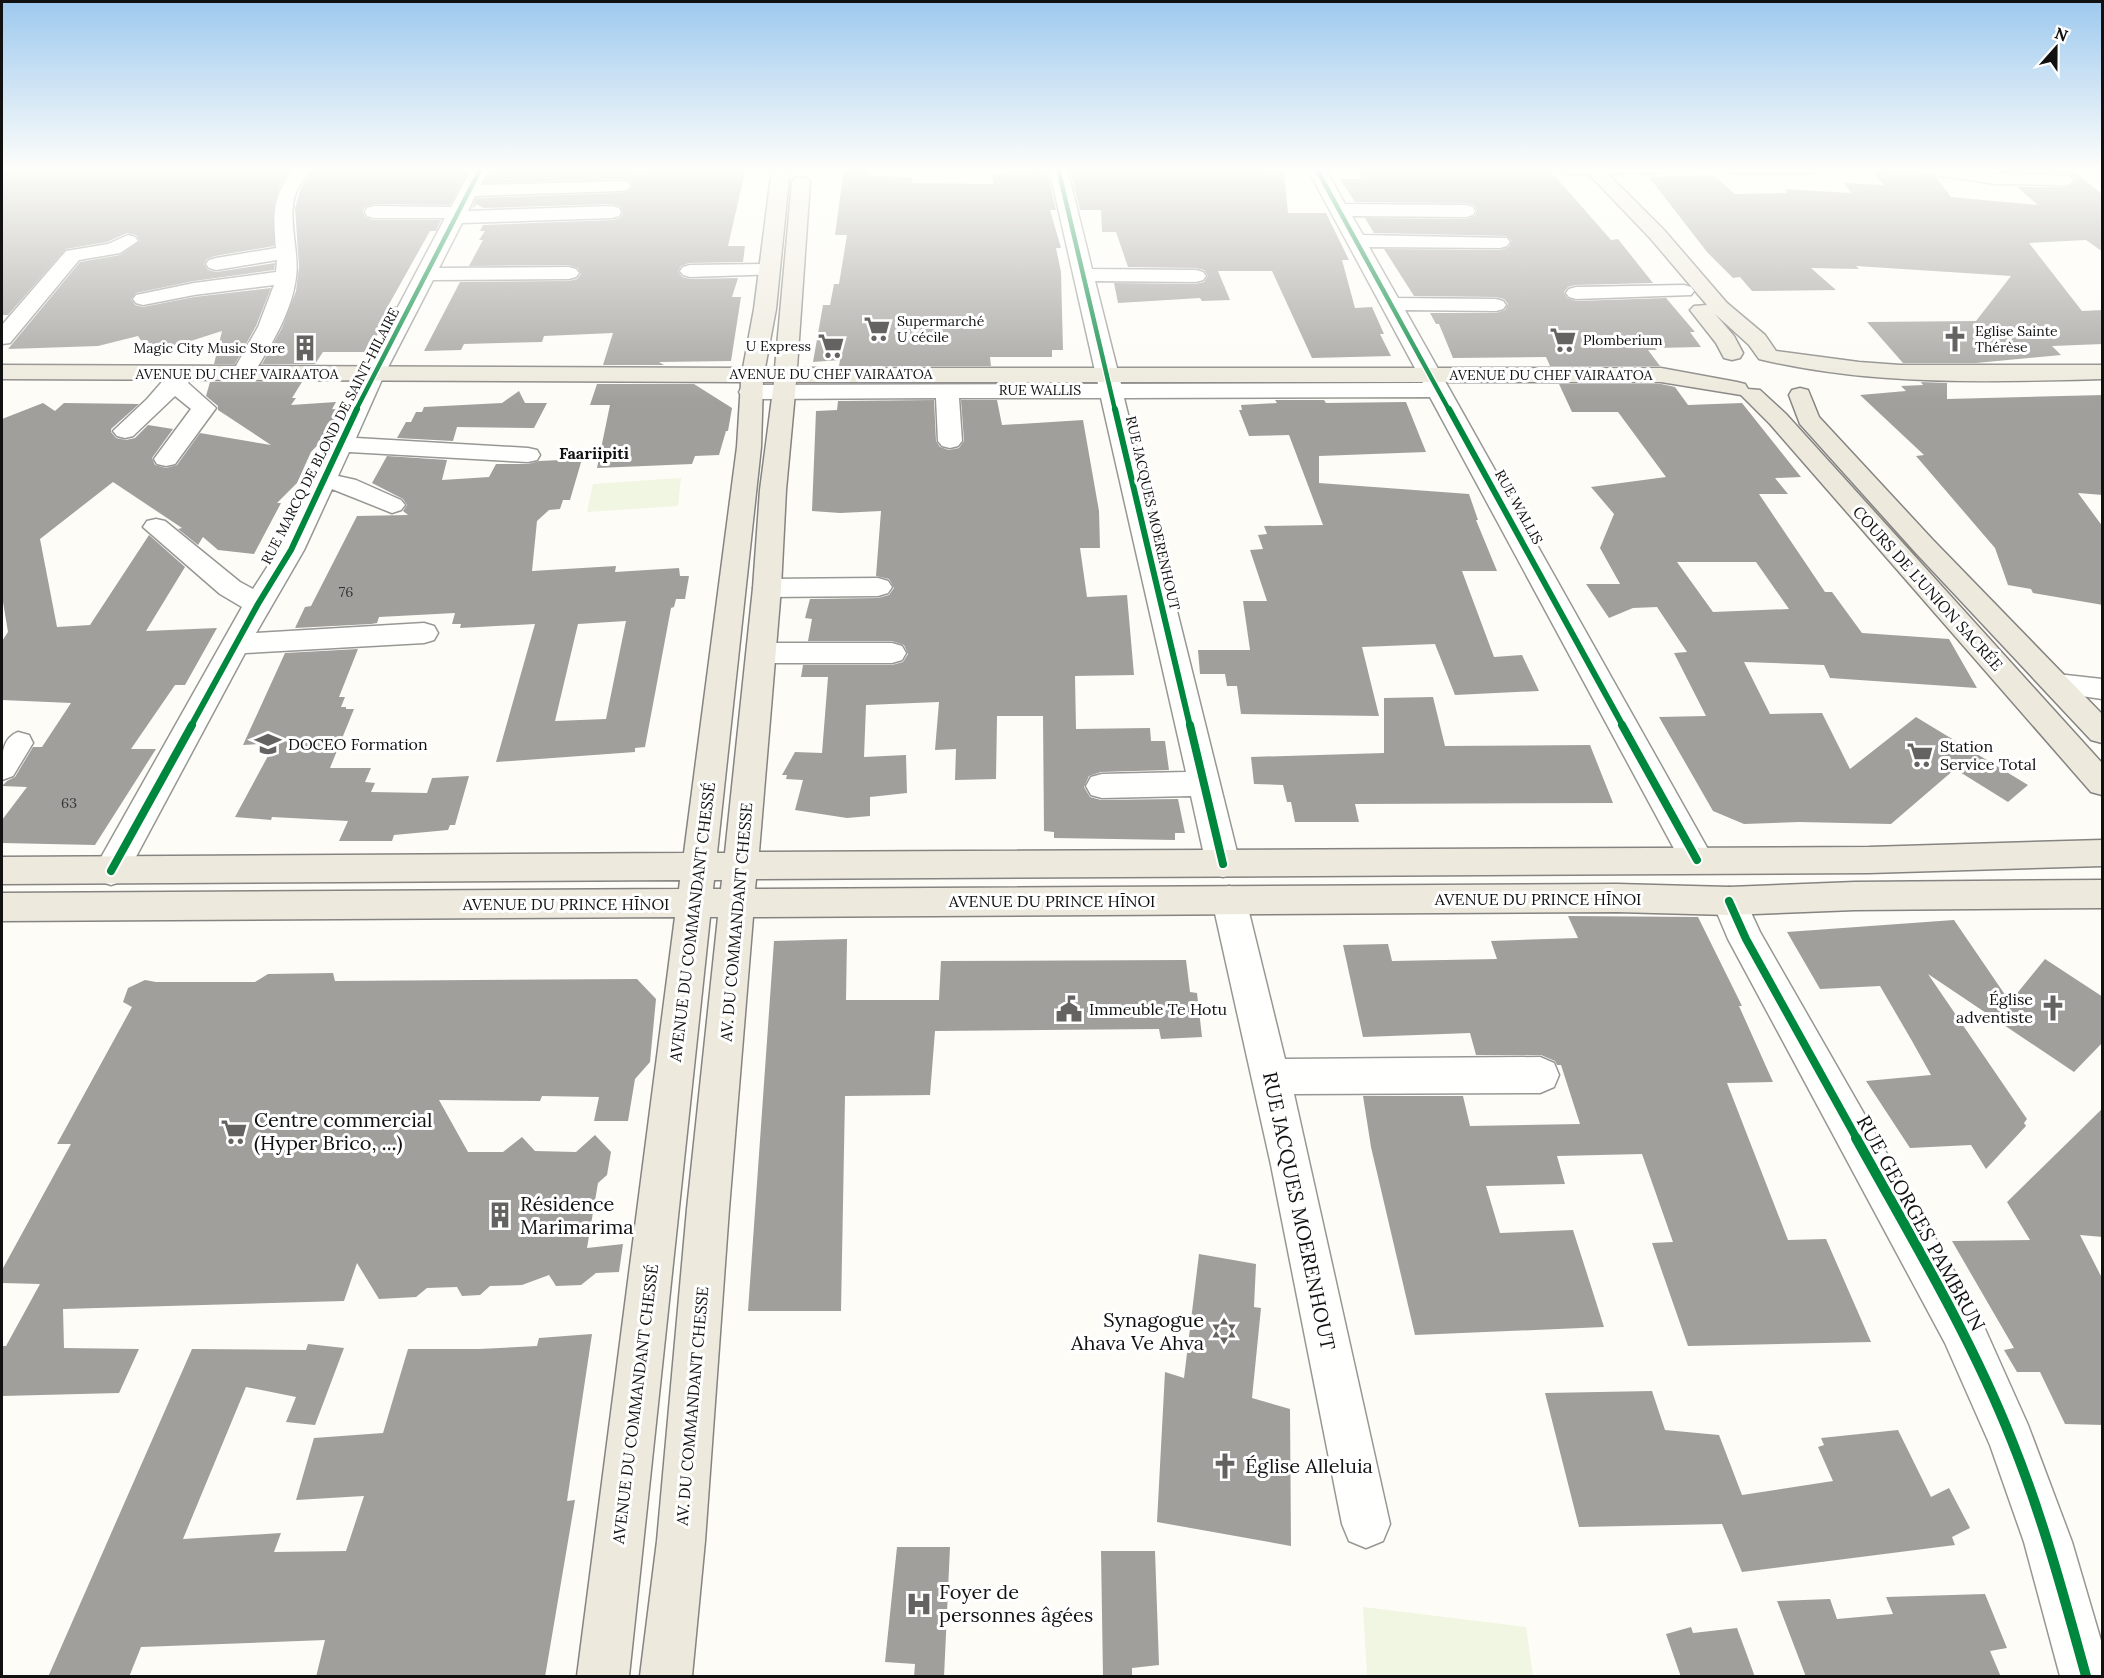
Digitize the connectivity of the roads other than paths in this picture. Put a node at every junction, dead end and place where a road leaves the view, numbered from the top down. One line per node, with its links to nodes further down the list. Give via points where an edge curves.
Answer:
1 (118, 246): 24 (street, via 73,255)
2 (286, 246): 10 (street)
3 (440, 246): 15 (street, RUE MARCQ DE BLOND DE SAINT-HILAIRE)
4 (775, 246): 12 (main road, AVENUE DU COMMANDANT CHESSÉ)
5 (788, 246): 34 (main road, AV. DU COMMANDANT CHESSE, via 786,346)
6 (1076, 246): 16 (street, RUE JACQUES MOERENHOUT)
7 (1359, 246): 22 (street, RUE WALLIS)
8 (1642, 246): 19 (main road)
9 (1668, 246): 25 (main road, via 1720,307)
10 (287, 252): 11 (street); 18 (street)
11 (216, 264)
12 (769, 270): 13 (street); 34 (main road, AVENUE DU COMMANDANT CHESSÉ, via 757,346)
13 (690, 271)
14 (569, 273): 15 (street)
15 (424, 274): 31 (street, RUE MARCQ DE BLOND DE SAINT-HILAIRE)
16 (1083, 275): 17 (street); 35 (street, RUE JACQUES MOERENHOUT)
17 (1196, 276)
18 (286, 277): 21 (street); 30 (street, via 277,309)
19 (1684, 291): 20 (street); 26 (main road, via 1720,333)
20 (1576, 293)
21 (143, 299)
22 (1391, 304): 23 (street); 36 (street, RUE WALLIS)
23 (1496, 305)
24 (2, 338)
25 (1773, 356): 26 (main road, AVENUE DU CHEF VAIRAATOA); 29 (main road, AVENUE DU CHEF VAIRAATOA, via 1822,367); 37 (main road, via 1806,375)
26 (1724, 357): 32 (main road, AVENUE DU CHEF VAIRAATOA, via 1693,370); 39 (main road, via 1715,368 1718,376)
27 (2, 372): 33 (main road, AVENUE DU CHEF VAIRAATOA)
28 (2103, 372): 29 (main road, AVENUE DU CHEF VAIRAATOA)
29 (1895, 373): 37 (main road, AVENUE DU CHEF VAIRAATOA)
30 (243, 374): 31 (main road, AVENUE DU CHEF VAIRAATOA); 33 (main road, AVENUE DU CHEF VAIRAATOA)
31 (373, 375): 34 (main road, AVENUE DU CHEF VAIRAATOA); 42 (street, RUE MARCQ DE BLOND DE SAINT-HILAIRE)
32 (1661, 375): 36 (main road, AVENUE DU CHEF VAIRAATOA); 39 (main road, AVENUE DU CHEF VAIRAATOA)
33 (179, 376): 40 (street); 44 (street, via 177,386 204,408)
34 (769, 382): 35 (main road, AVENUE DU CHEF VAIRAATOA); 38 (street, RUE WALLIS); 49 (main road, AV. DU COMMANDANT CHESSE, via 773,490); 63 (main road, AVENUE DU COMMANDANT CHESSÉ, via 749,447)
35 (1109, 382): 36 (street, RUE WALLIS); 38 (street, RUE WALLIS); 59 (street, RUE JACQUES MOERENHOUT)
36 (1435, 382): 62 (street, RUE WALLIS)
37 (1804, 389): 39 (main road, AVENUE DU CHEF VAIRAATOA, via 1778,399); 55 (main road, COURS DE L'UNION SACRÉE, via 1808,419)
38 (947, 390): 41 (street)
39 (1744, 392): 58 (main road, COURS DE L'UNION SACRÉE, via 1778,419)
40 (125, 431)
41 (950, 441)
42 (340, 444): 43 (street); 45 (street, RUE MARCQ DE BLOND DE SAINT-HILAIRE)
43 (528, 454)
44 (166, 459)
45 (325, 480): 46 (street); 50 (street, RUE MARCQ DE BLOND DE SAINT-HILAIRE, via 291,550)
46 (392, 505)
47 (156, 527): 50 (street, via 230,588)
48 (878, 587): 49 (street)
49 (767, 588): 54 (main road, AV. DU COMMANDANT CHESSE)
50 (258, 604): 52 (street, RUE MARCQ DE BLOND DE SAINT-HILAIRE)
51 (424, 633): 52 (street)
52 (237, 644): 66 (street, RUE MARCQ DE BLOND DE SAINT-HILAIRE)
53 (892, 652): 54 (street)
54 (760, 653): 64 (main road, AV. DU COMMANDANT CHESSE)
55 (2057, 684): 56 (street); 57 (main road, COURS DE L'UNION SACRÉE)
56 (2103, 689)
57 (2103, 732)
58 (2103, 783)
59 (1204, 784): 60 (street); 67 (street, RUE JACQUES MOERENHOUT)
60 (1102, 786)
61 (2103, 853): 62 (main road, AVENUE DU PRINCE HĪNOI)
62 (1697, 860): 67 (main road, AVENUE DU PRINCE HĪNOI)
63 (700, 866): 64 (main road, AVENUE DU PRINCE HĪNOI); 66 (main road, AVENUE DU PRINCE HĪNOI); 70 (main road, AVENUE DU COMMANDANT CHESSÉ)
64 (741, 866): 67 (main road, AVENUE DU PRINCE HĪNOI); 71 (main road, AV. DU COMMANDANT CHESSE)
65 (2, 870): 66 (main road, AVENUE DU PRINCE HĪNOI)
66 (111, 871)
67 (1226, 882): 69 (main road, AVENUE DU PRINCE HĪNOI); 71 (main road, AVENUE DU PRINCE HĪNOI); 74 (street, RUE JACQUES MOERENHOUT)
68 (2103, 894): 69 (main road, AVENUE DU PRINCE HĪNOI)
69 (1729, 901): 78 (street, RUE GEORGES PAMBRUN, via 1746,939 1961,1327 2035,1504)
70 (696, 903): 71 (main road, AVENUE DU PRINCE HĪNOI); 72 (main road, AVENUE DU PRINCE HĪNOI); 76 (main road, AVENUE DU COMMANDANT CHESSÉ)
71 (738, 903): 77 (main road, AV. DU COMMANDANT CHESSE)
72 (2, 907)
73 (1540, 1075): 74 (street)
74 (1270, 1077): 75 (street, RUE JACQUES MOERENHOUT)
75 (1366, 1524)
76 (603, 1677)
77 (666, 1677)
78 (2086, 1677)

